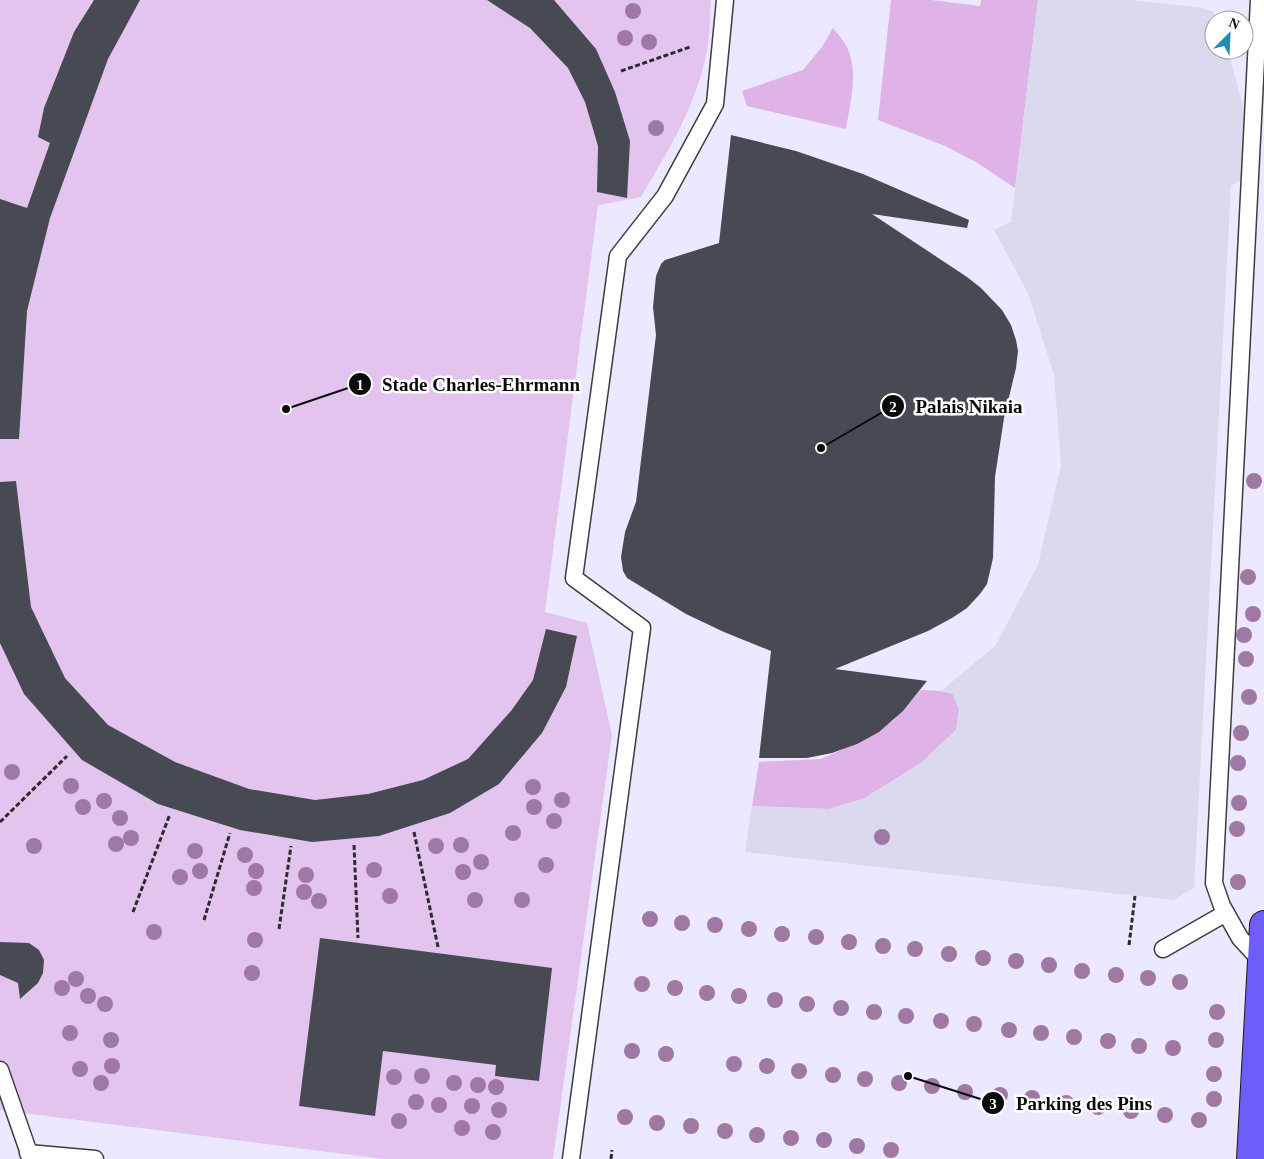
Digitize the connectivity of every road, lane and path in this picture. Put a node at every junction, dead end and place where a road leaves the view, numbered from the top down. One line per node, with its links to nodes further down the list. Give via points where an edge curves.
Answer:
1 (725, 0): 27 (lane, via 715,104 665,196 618,256 574,578 642,628)
2 (1259, 0): 14 (lane, via 1214,883)
3 (690, 47): 4 (path)
4 (621, 71)
5 (67, 756): 7 (path)
6 (170, 814): 13 (path)
7 (0, 822)
8 (414, 832): 20 (path)
9 (230, 833): 15 (path)
10 (291, 846): 17 (path)
11 (354, 846): 18 (path)
12 (1135, 896): 19 (path)
13 (133, 912)
14 (1226, 914): 21 (lane); 22 (lane, via 1240,938)
15 (204, 920)
16 (1264, 925): 22 (main road)
17 (279, 929)
18 (358, 938)
19 (1129, 945)
20 (438, 948)
21 (1163, 949)
22 (1263, 963): 29 (main road)
23 (0, 1070): 25 (lane)
24 (612, 1150): 28 (path)
25 (30, 1156): 26 (lane)
26 (95, 1159)
27 (571, 1159)
28 (611, 1159)
29 (1251, 1159)

